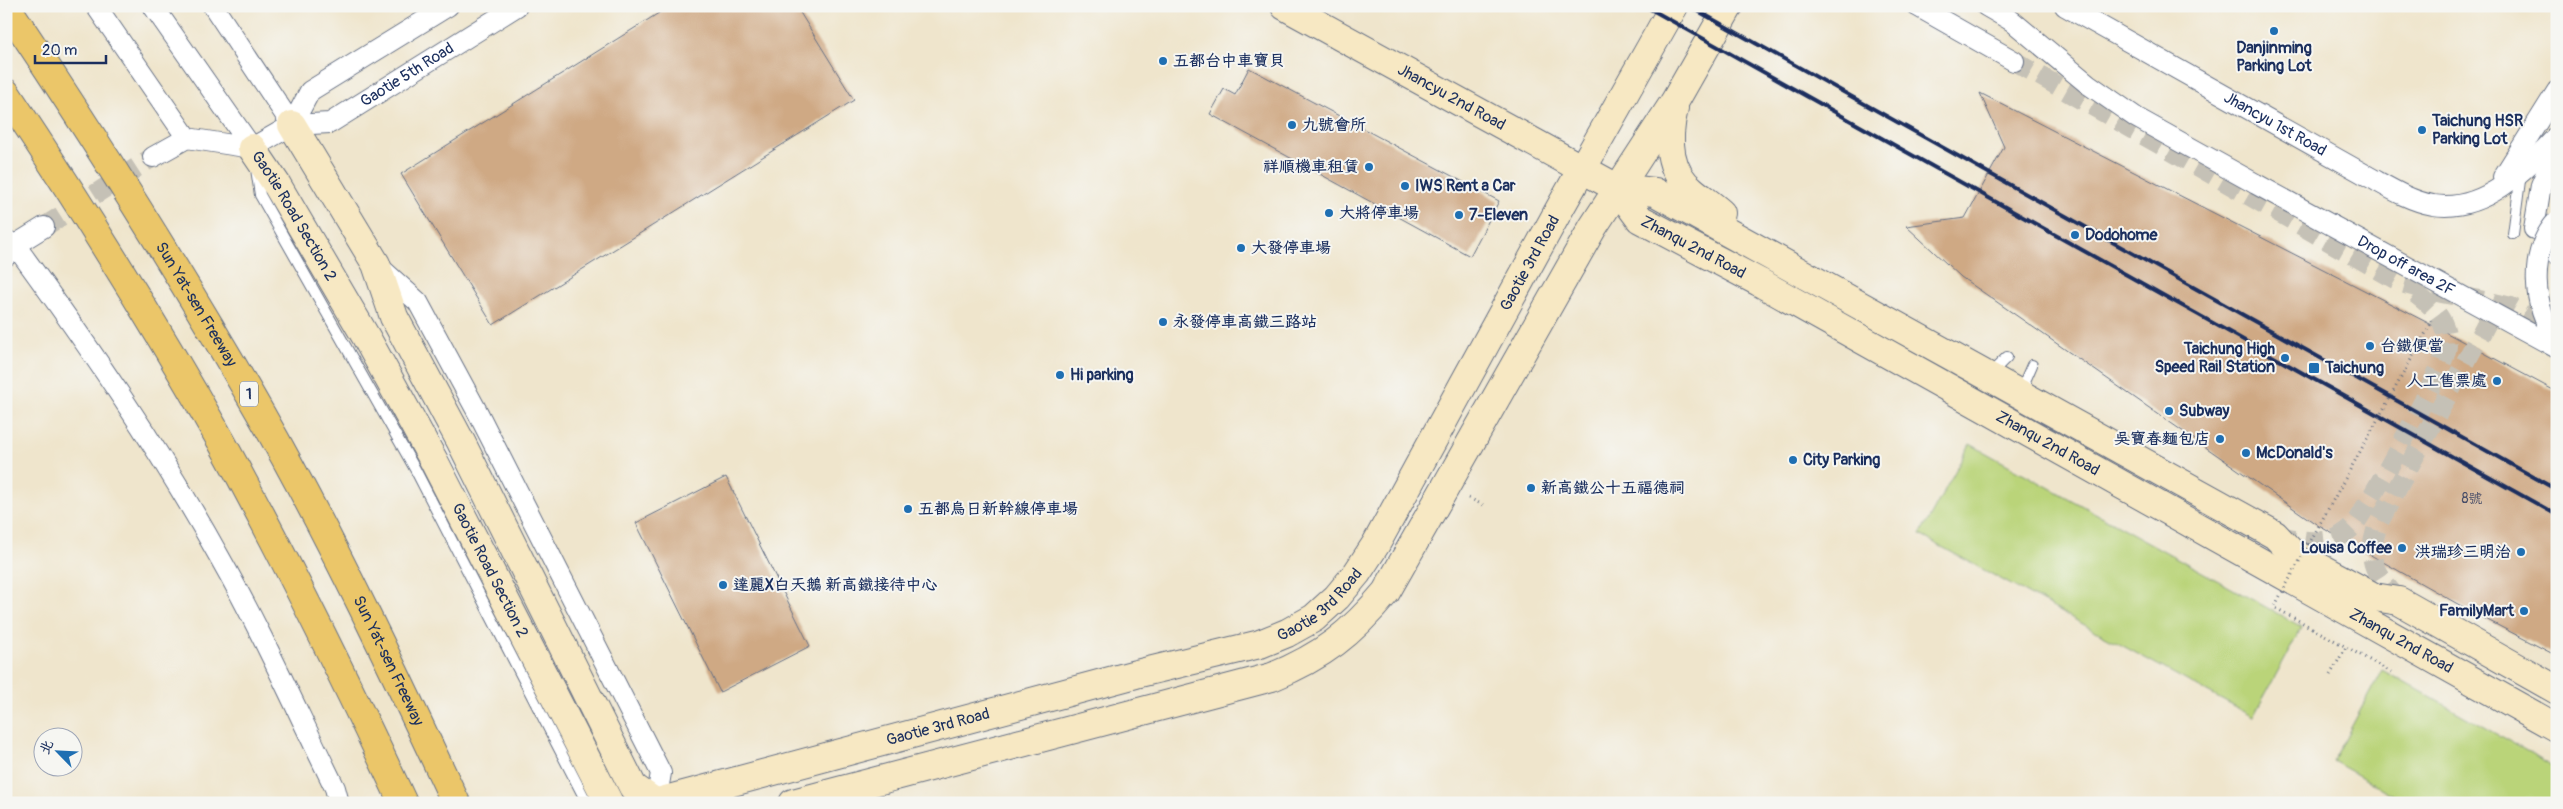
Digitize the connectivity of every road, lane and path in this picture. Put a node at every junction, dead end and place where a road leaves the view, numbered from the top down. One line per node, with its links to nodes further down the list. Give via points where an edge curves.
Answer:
1 (6, 6): 53 (highway, Sun Yat-sen Freeway / 1, via 94,138 264,419 331,547)
2 (96, 6): 22 (street)
3 (153, 6): 23 (street)
4 (213, 6): 20 (street)
5 (448, 6): 20 (street, via 310,91)
6 (517, 6): 20 (street, Gaotie 5th Road, via 330,124)
7 (1285, 6): 26 (street, Jhancyu 2nd Road)
8 (1674, 6): 26 (street, Gaotie 3rd Road)
9 (1729, 6): 18 (street)
10 (1917, 6): 14 (street)
11 (1934, 6): 14 (street)
12 (1986, 6): 38 (street, Drop off area 2F, bridge, via 2012,21 2088,84 2137,118)
13 (2065, 6): 29 (street, Jhancyu 1st Road, via 2408,197 2433,205 2450,206 2478,200)
14 (1951, 26): 15 (street)
15 (2014, 61)
16 (2557, 91): 19 (street)
17 (6, 93): 52 (highway, via 146,311 221,442 288,569)
18 (1676, 101): 28 (street); 35 (street, via 1669,135 1670,150 1684,181)
19 (2542, 115): 27 (lane); 29 (street)
20 (292, 125): 23 (street, Gaotie 5th Road); 50 (street, Gaotie Road Section 2, via 376,264 394,317 461,442 633,787)
21 (2557, 136): 27 (street, Jhancyu 1st Road)
22 (187, 138): 23 (street); 25 (street)
23 (252, 148): 54 (lane, Gaotie Road Section 2, via 260,195 415,469); 55 (street, Gaotie Road Section 2, via 366,337 434,461)
24 (2557, 148): 32 (street, via 2541,185)
25 (153, 157)
26 (1582, 169): 28 (street, Jhancyu 2nd Road); 50 (street, Gaotie 3rd Road, via 1376,544 1337,597 1314,618 1287,633 1236,651 1136,674)
27 (2521, 171): 29 (street, Jhancyu 1st Road); 33 (lane)
28 (1617, 188): 35 (street, Zhanqu 2nd Road, via 1655,192); 49 (street, Zhanqu 2nd Road, via 1640,219 1768,287); 56 (street, via 1386,592 1366,617 1334,644 1306,663 1272,677)
29 (2493, 191)
30 (2557, 220): 37 (street, bridge, via 2549,229 2537,273 2540,312)
31 (44, 227): 34 (street)
32 (2534, 229)
33 (2513, 234)
34 (9, 247): 51 (street, via 84,339 140,423 221,559 335,788)
35 (1768, 253): 41 (street, Zhanqu 2nd Road)
36 (2434, 318): 45 (path, bridge, via 2274,607)
37 (2557, 340)
38 (2557, 348)
39 (2007, 357): 41 (lane, via 1995,369)
40 (2032, 365): 42 (lane, via 2027,372 2026,388)
41 (1978, 370): 42 (street, Zhanqu 2nd Road)
42 (2040, 403): 48 (street, Zhanqu 2nd Road, via 2275,535 2291,552 2374,597 2399,601)
43 (1469, 498): 44 (path)
44 (1483, 505)
45 (2346, 647): 46 (path); 47 (path)
46 (2391, 672)
47 (2330, 675)
48 (2557, 690)
49 (2557, 728)
50 (655, 802)
51 (339, 803)
52 (403, 803)
53 (456, 803)
54 (587, 803)
55 (609, 803)
56 (793, 803)

